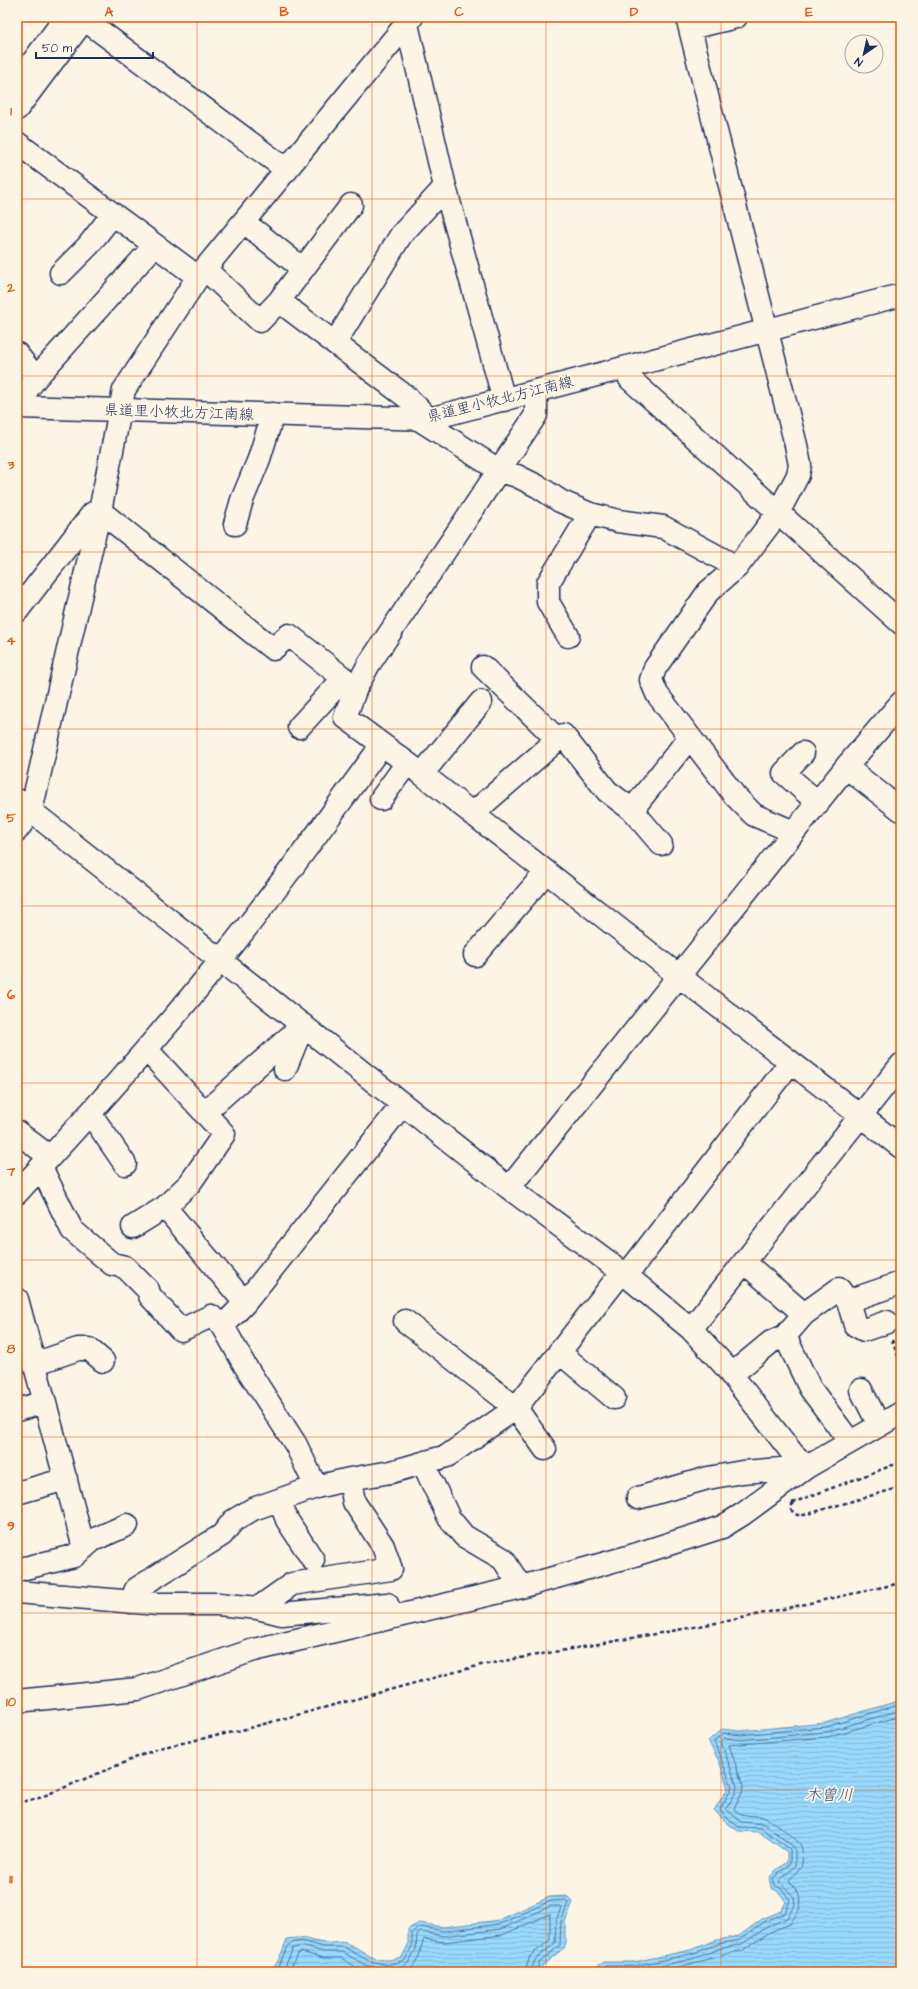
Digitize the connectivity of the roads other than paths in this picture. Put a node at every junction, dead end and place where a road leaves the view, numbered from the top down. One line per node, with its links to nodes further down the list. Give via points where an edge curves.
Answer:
1 (736, 17): 4 (street)
2 (80, 18): 5 (street); 6 (street); 8 (street)
3 (409, 20): 8 (street); 9 (street)
4 (689, 23): 19 (street)
5 (17, 83)
6 (17, 109)
7 (17, 143): 11 (street)
8 (287, 170): 12 (street)
9 (445, 186): 20 (street, via 401,235); 25 (street)
10 (351, 205): 14 (street)
11 (113, 214): 13 (street); 15 (street, via 88,246)
12 (244, 222): 14 (street); 16 (street)
13 (155, 245): 16 (street); 23 (street)
14 (303, 269): 18 (street)
15 (61, 273)
16 (202, 273): 18 (street, via 260,321); 28 (street, via 124,390)
17 (901, 295): 19 (street, 県道里小牧北方江南線)
18 (280, 301): 20 (street)
19 (767, 331): 22 (street, 県道里小牧北方江南線); 33 (street, via 800,465 798,476)
20 (335, 343): 30 (street, via 409,399)
21 (17, 354): 23 (street)
22 (626, 368): 24 (street, 県道里小牧北方江南線); 33 (street, via 630,379)
23 (36, 378): 26 (street)
24 (536, 391): 25 (street, 県道里小牧北方江南線); 31 (street, via 536,415)
25 (504, 400): 30 (street, 県道里小牧北方江南線)
26 (17, 403)
27 (17, 407): 28 (street, 県道里小牧北方江南線)
28 (120, 410): 29 (street, 県道里小牧北方江南線); 32 (street)
29 (273, 414): 30 (street, 県道里小牧北方江南線); 35 (street)
30 (423, 419): 31 (street)
31 (500, 471): 34 (street, via 533,484 560,501); 41 (street, via 369,664)
32 (100, 511): 37 (street, via 93,513); 41 (street, via 273,649 289,635); 53 (street)
33 (778, 513): 36 (street); 38 (street)
34 (590, 514): 36 (street, via 663,527); 39 (street, via 548,583 548,602)
35 (235, 524)
36 (737, 567): 45 (street, via 708,592 655,668 651,680 657,694)
37 (17, 611)
38 (901, 623)
39 (568, 636)
40 (483, 667): 46 (street)
41 (350, 683): 44 (street); 47 (street, via 345,717)
42 (481, 702): 50 (street)
43 (901, 703): 49 (street)
44 (298, 728)
45 (689, 738): 54 (street); 58 (street, via 735,796 754,815)
46 (558, 740): 54 (street, via 563,735 607,790); 56 (street)
47 (382, 745): 50 (street); 62 (street)
48 (803, 753): 52 (street, via 784,773)
49 (846, 767): 52 (street); 55 (street)
50 (415, 769): 51 (street); 56 (street)
51 (381, 799)
52 (818, 803): 58 (street)
53 (24, 806): 57 (street); 62 (street)
54 (632, 810): 59 (street)
55 (901, 810)
56 (472, 814): 60 (street)
57 (17, 830)
58 (794, 832): 63 (street)
59 (661, 844)
60 (546, 872): 61 (street); 63 (street)
61 (476, 955)
62 (221, 960): 64 (street); 65 (street)
63 (679, 976): 66 (street); 77 (street)
64 (303, 1025): 68 (street); 69 (street); 71 (street)
65 (147, 1050): 70 (street); 71 (street)
66 (790, 1063): 72 (street); 82 (street)
67 (901, 1065): 72 (street)
68 (285, 1069)
69 (403, 1104): 77 (street); 86 (street)
70 (90, 1113): 75 (street); 76 (street)
71 (204, 1113): 79 (street, via 224,1134 190,1184)
72 (860, 1116): 74 (street); 81 (street)
73 (17, 1132): 75 (street)
74 (901, 1147)
75 (45, 1162): 78 (street); 90 (street, via 72,1230 112,1264 125,1267 181,1330 211,1316)
76 (125, 1164)
77 (509, 1188): 82 (street)
78 (17, 1193)
79 (165, 1207): 80 (street); 86 (street)
80 (133, 1227)
81 (744, 1262): 87 (street); 91 (street)
82 (624, 1274): 91 (street); 93 (street)
83 (901, 1283): 85 (street)
84 (17, 1299): 95 (street)
85 (848, 1301): 87 (street, via 839,1289); 89 (street, via 856,1325 864,1330)
86 (245, 1303): 90 (street)
87 (804, 1314): 92 (street)
88 (405, 1321): 100 (street)
89 (887, 1322)
90 (223, 1326): 110 (street, via 296,1445)
91 (691, 1329): 96 (street)
92 (785, 1336): 96 (street, via 771,1342); 104 (street, via 810,1388)
93 (559, 1352): 98 (street); 100 (street)
94 (104, 1361): 95 (street, via 89,1349 78,1349)
95 (34, 1364): 99 (street)
96 (731, 1375): 107 (street, via 793,1454)
97 (861, 1390): 103 (street)
98 (614, 1398)
99 (45, 1402): 101 (street); 108 (street)
100 (516, 1408): 105 (street); 106 (street, via 447,1456)
101 (17, 1410)
102 (901, 1413): 103 (street)
103 (879, 1425): 104 (street)
104 (850, 1442): 107 (street)
105 (545, 1449)
106 (423, 1464): 109 (street); 118 (street, via 449,1518 464,1536 503,1559)
107 (807, 1467): 112 (street, via 742,1472 708,1478); 118 (street, via 722,1527)
108 (66, 1479): 111 (street); 115 (street)
109 (350, 1479): 110 (street); 121 (street, via 354,1502 383,1546 391,1569 292,1584)
110 (316, 1487): 113 (street)
111 (17, 1493)
112 (638, 1498)
113 (280, 1501): 116 (street, via 287,1520); 120 (street, via 253,1509 233,1521 222,1535 136,1589)
114 (127, 1525): 115 (street, via 93,1540)
115 (84, 1548): 117 (street, via 74,1556)
116 (313, 1560)
117 (17, 1570)
118 (521, 1587): 122 (street)
119 (17, 1592): 120 (street)
120 (131, 1602): 121 (street, via 218,1604)
121 (258, 1608): 122 (street, via 282,1614 387,1604)
122 (393, 1616): 123 (street, via 254,1650 138,1689)
123 (17, 1700)

